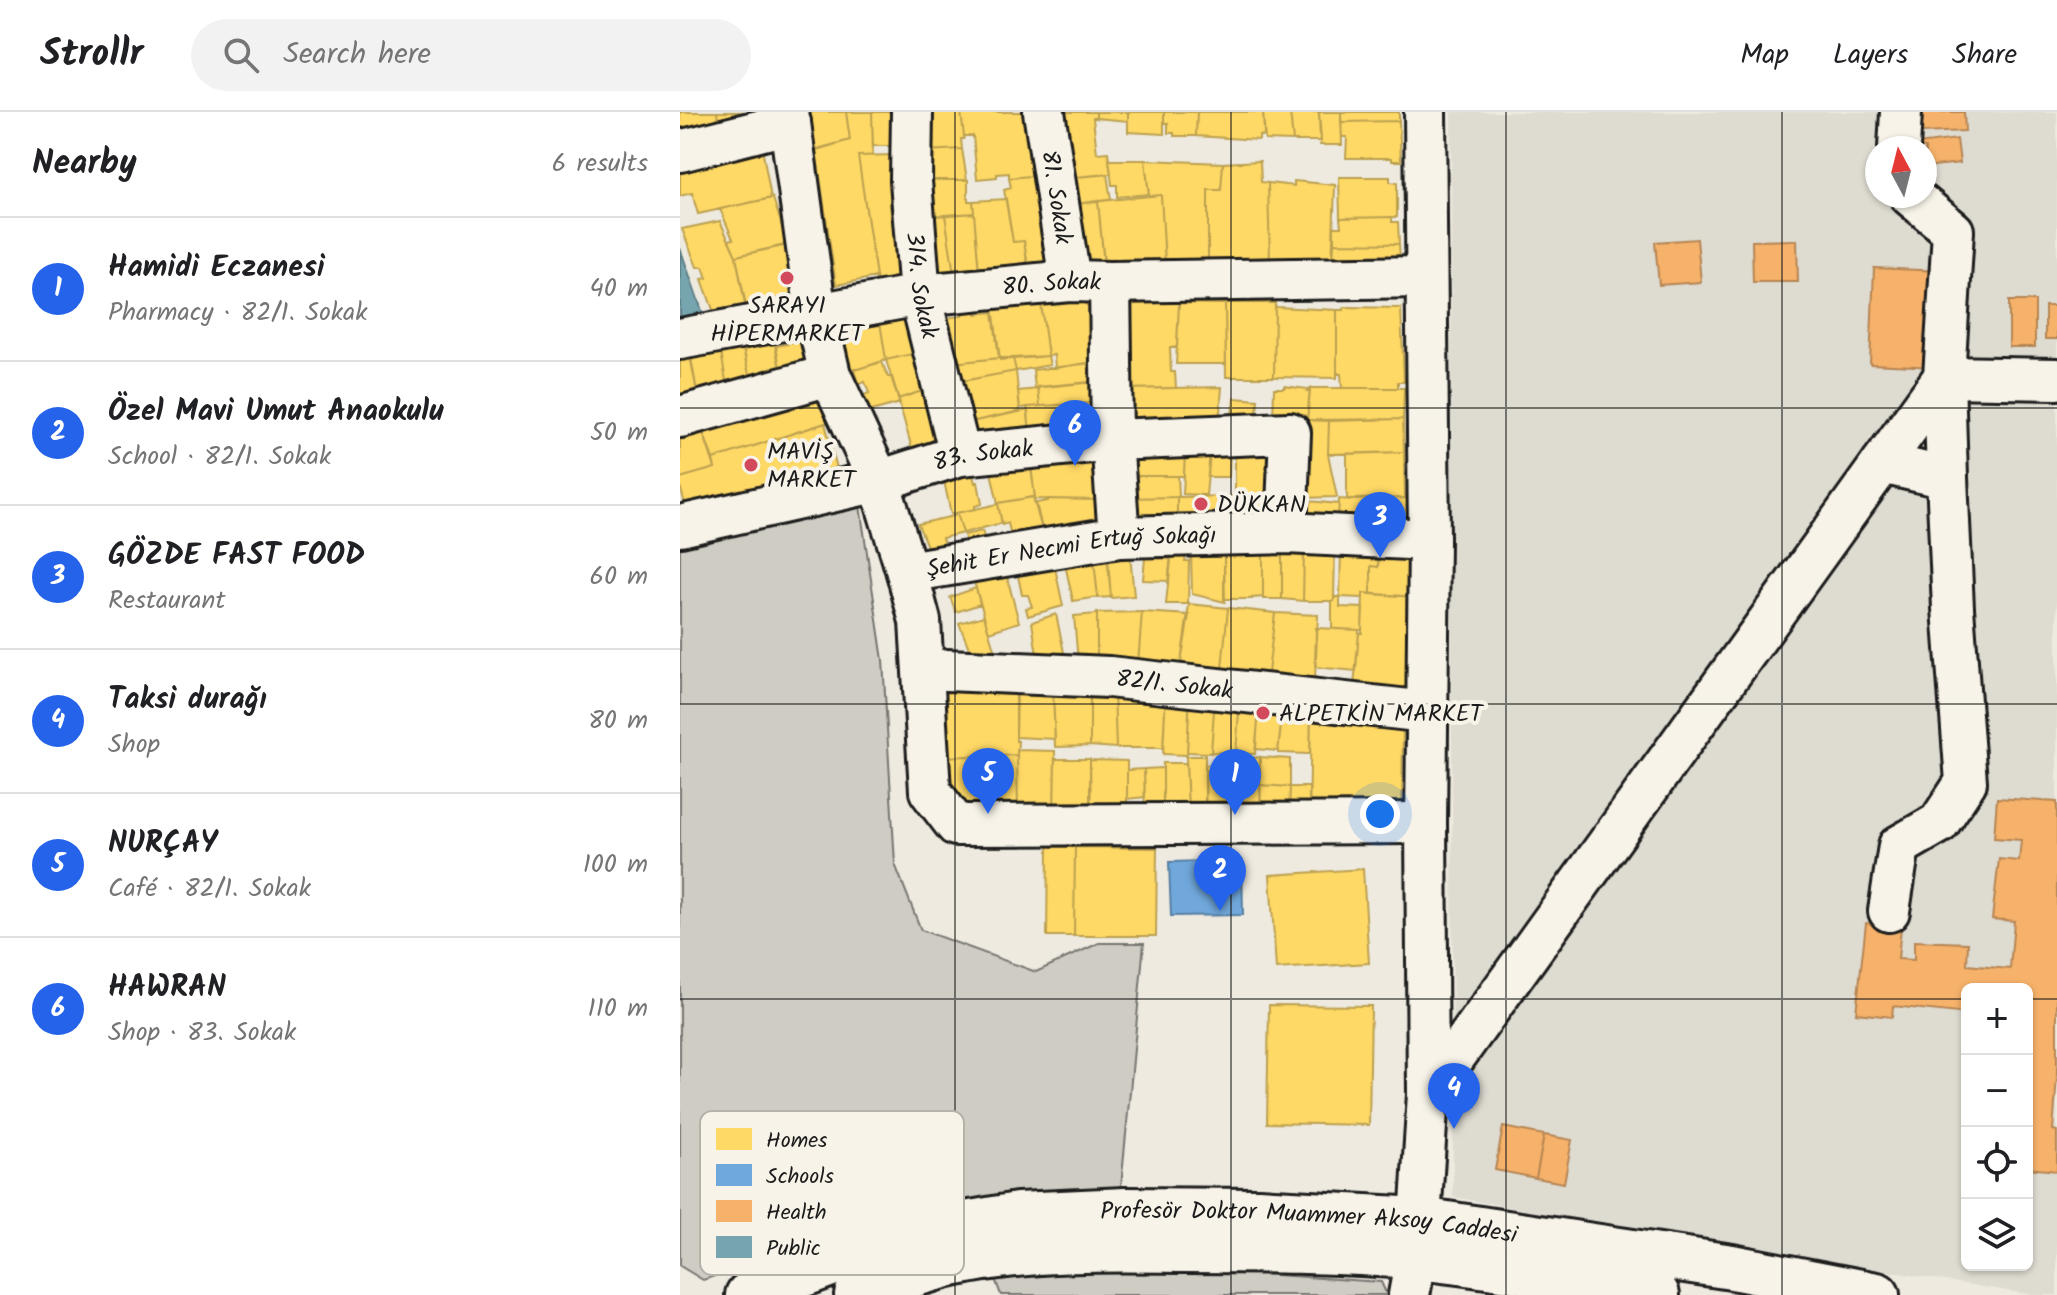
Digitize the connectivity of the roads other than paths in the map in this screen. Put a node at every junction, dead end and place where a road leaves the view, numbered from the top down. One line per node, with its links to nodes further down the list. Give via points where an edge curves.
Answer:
1 (912, 112): 12 (street, 314. Sokak, via 911,181)
2 (1044, 112): 10 (street, 81. Sokak)
3 (1425, 112): 9 (street)
4 (1901, 112): 6 (street)
5 (788, 118): 7 (street); 13 (street)
6 (1900, 136)
7 (680, 151)
8 (1925, 208): 16 (street, via 1953,231)
9 (1426, 277): 11 (street, 80. Sokak); 27 (street)
10 (1070, 281): 11 (street, 80. Sokak); 12 (street, 80. Sokak)
11 (1110, 282): 19 (street)
12 (920, 295): 13 (street, 80. Sokak); 20 (street, 314. Sokak)
13 (816, 314): 14 (street, 80. Sokak); 15 (street)
14 (680, 339)
15 (830, 375): 18 (street); 23 (street)
16 (1944, 377): 17 (street); 21 (street); 22 (street)
17 (2057, 379)
18 (680, 417)
19 (1112, 440): 20 (street, 83. Sokak); 25 (street, 83. Sokak, via 1290,433); 26 (street)
20 (960, 455): 23 (street, 83. Sokak)
21 (1882, 463): 22 (street); 33 (street)
22 (1947, 478): 32 (street, via 1966,782 1939,823 1899,846)
23 (879, 481): 24 (street, 83. Sokak); 28 (street)
24 (680, 526)
25 (1286, 533): 26 (street, Şehit Er Necmi Ertuğ Sokağı); 27 (street, Şehit Er Necmi Ertuğ Sokağı)
26 (1119, 537): 28 (street, Şehit Er Necmi Ertuğ Sokağı)
27 (1429, 540): 30 (street)
28 (907, 572): 29 (street, via 920,621)
29 (923, 669): 30 (street, 82/1. Sokak, via 1109,677); 31 (street, via 930,791 956,825)
30 (1427, 712): 31 (street)
31 (1426, 823): 33 (street)
32 (1889, 911)
33 (1428, 1094): 35 (street)
34 (964, 1224): 35 (main road, Profesör Doktor Muammer Aksoy Caddesi, via 1018,1215 1125,1210 1258,1211)
35 (1415, 1257): 36 (main road, Profesör Doktor Muammer Aksoy Caddesi, via 1284,1250 1094,1250); 41 (main road, Profesör Doktor Muammer Aksoy Caddesi); 42 (main road, Profesör Doktor Muammer Aksoy Caddesi, via 1732,1267)
36 (964, 1261)
37 (801, 1275): 39 (main road, Profesör Doktor Muammer Aksoy Caddesi)
38 (914, 1275): 40 (main road, Profesör Doktor Muammer Aksoy Caddesi)
39 (748, 1295)
40 (857, 1295)
41 (1657, 1295)
42 (1877, 1295)

